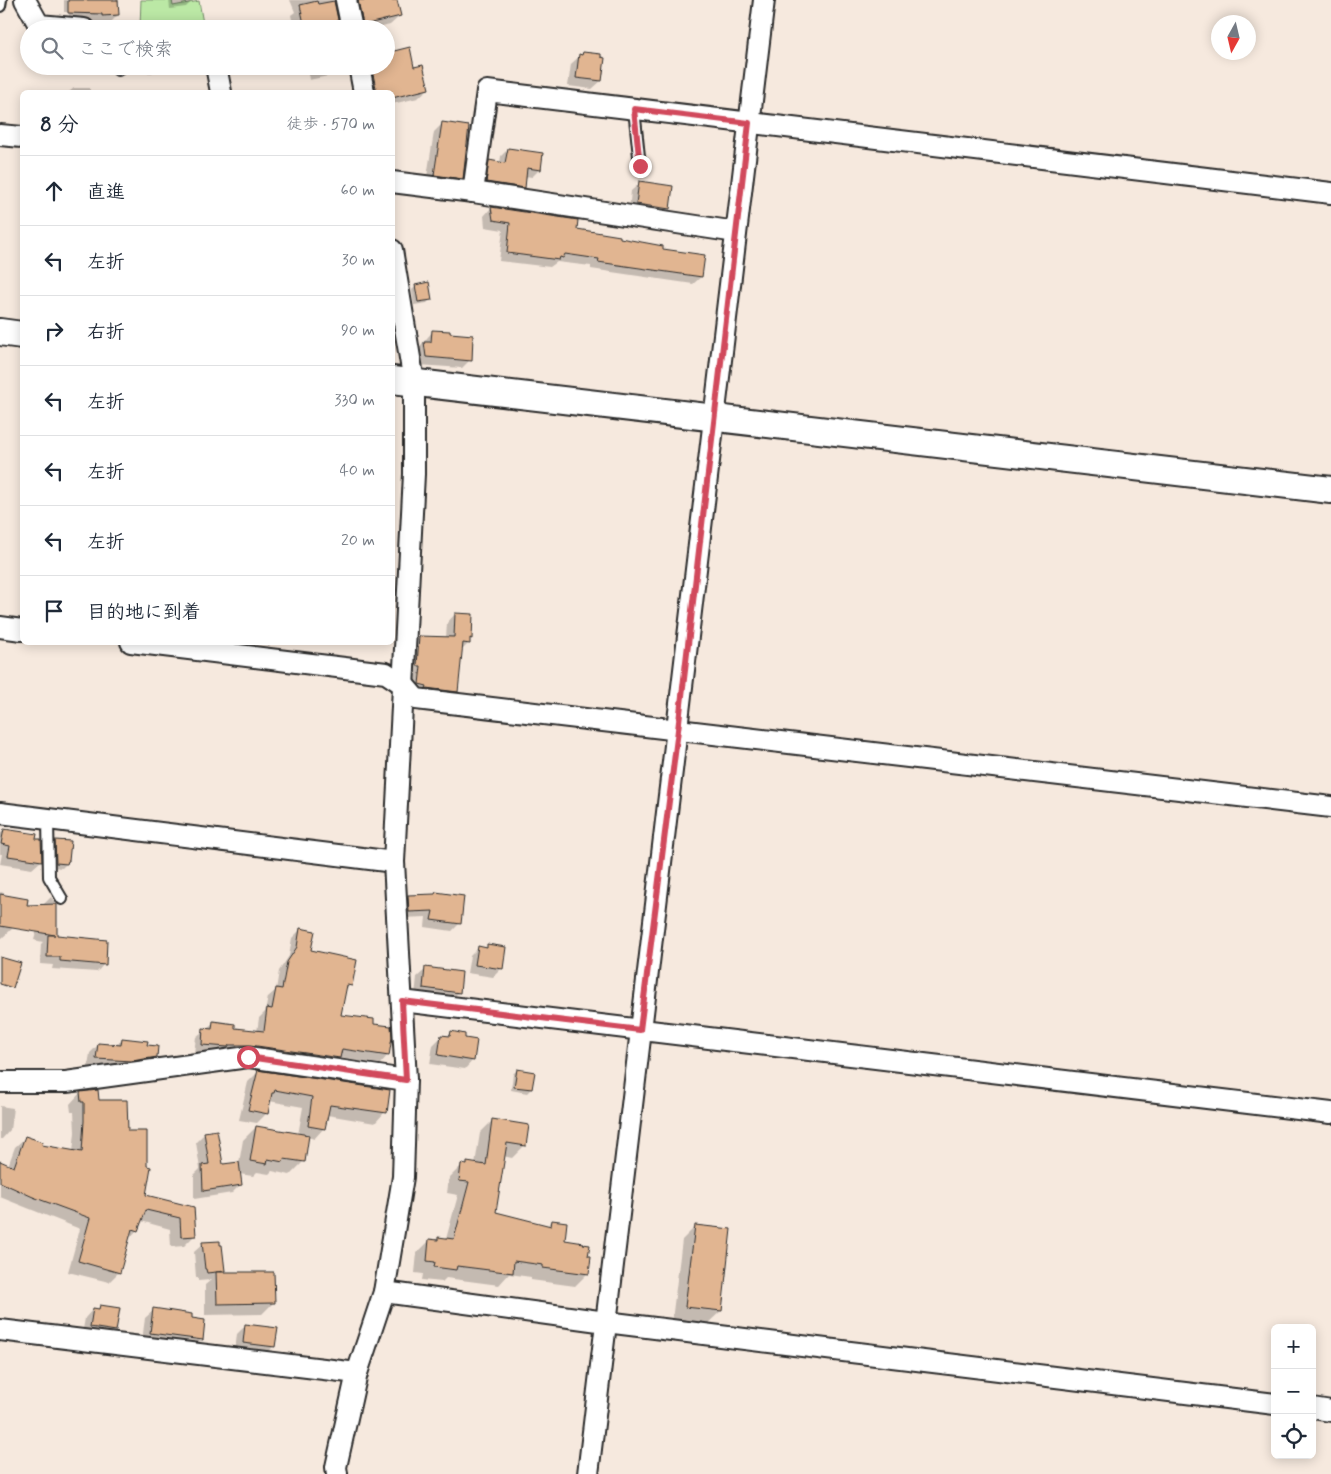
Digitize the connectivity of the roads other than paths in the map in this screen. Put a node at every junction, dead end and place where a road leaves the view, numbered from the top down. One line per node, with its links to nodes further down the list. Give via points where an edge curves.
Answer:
1 (1, 0): 5 (lane)
2 (25, 0): 6 (street)
3 (346, 0): 7 (street)
4 (764, 0): 13 (street)
5 (0, 6)
6 (36, 20)
7 (350, 20)
8 (217, 75): 10 (street)
9 (361, 75): 11 (street)
10 (220, 90)
11 (364, 90)
12 (634, 109): 13 (street); 16 (lane); 18 (street, via 487,91)
13 (749, 123): 19 (street); 20 (street)
14 (0, 134): 15 (street)
15 (20, 137)
16 (640, 166)
17 (395, 182): 18 (street)
18 (473, 192): 20 (street)
19 (1331, 193)
20 (736, 232): 25 (street)
21 (395, 286): 24 (street)
22 (0, 332): 23 (street)
23 (20, 335)
24 (403, 381): 25 (street); 30 (street, via 414,474)
25 (713, 418): 26 (street); 31 (street)
26 (1331, 490)
27 (0, 627): 28 (street)
28 (20, 630)
29 (156, 645): 30 (street, via 386,672)
30 (404, 685): 31 (street, via 416,699); 35 (street)
31 (678, 730): 32 (street); 38 (street)
32 (1331, 807)
33 (0, 813): 34 (street)
34 (48, 819): 35 (street); 36 (lane, via 49,877)
35 (394, 862): 37 (street)
36 (62, 899)
37 (402, 1001): 38 (street); 39 (street)
38 (640, 1030): 41 (street); 43 (street)
39 (406, 1080): 40 (street, via 248,1057 66,1082); 42 (street, via 403,1177)
40 (0, 1082)
41 (1331, 1113)
42 (384, 1292): 43 (street); 45 (street)
43 (606, 1322): 46 (street); 50 (street)
44 (0, 1330): 45 (street)
45 (357, 1373): 49 (street)
46 (1271, 1404)
47 (1316, 1409): 48 (street)
48 (1331, 1411)
49 (337, 1474)
50 (588, 1474)

